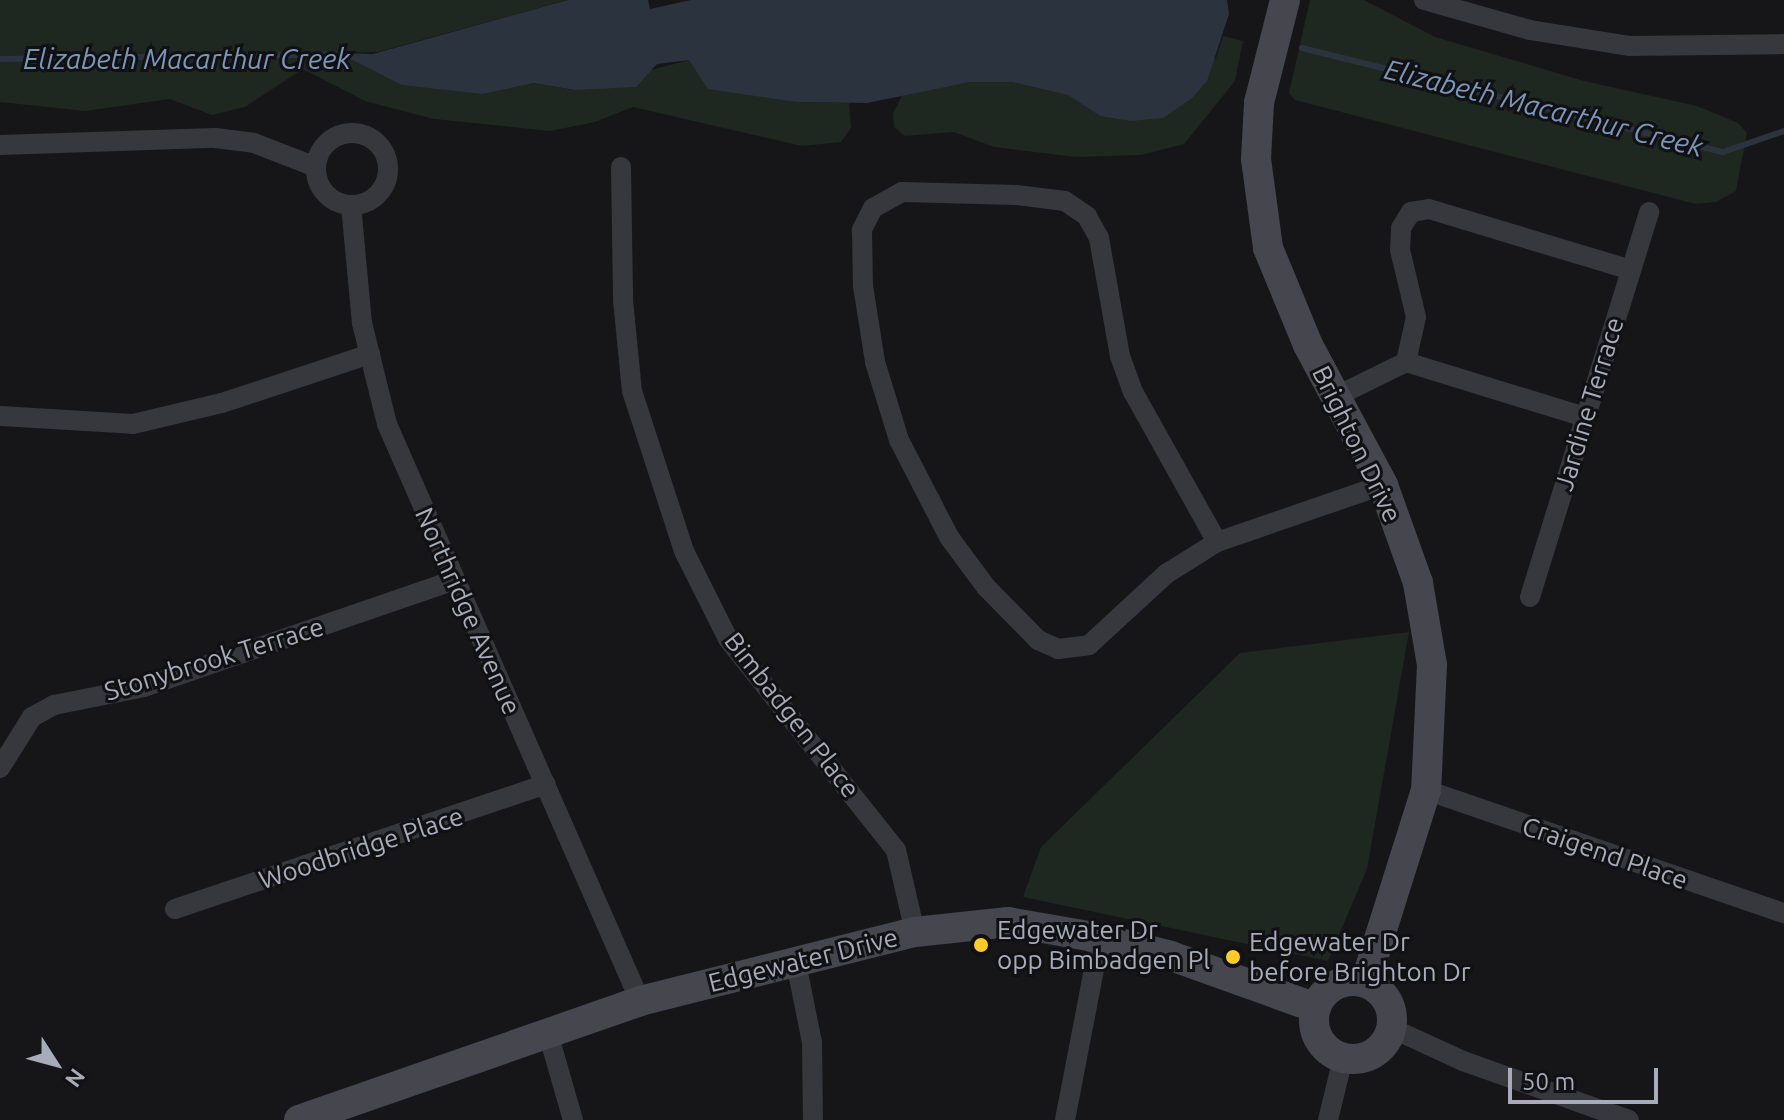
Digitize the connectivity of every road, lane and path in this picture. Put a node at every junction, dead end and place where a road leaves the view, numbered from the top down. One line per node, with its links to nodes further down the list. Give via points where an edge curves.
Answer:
1 (1285, 0): 12 (street, Brighton Drive, via 1259,103 1256,159 1268,248 1308,345)
2 (1424, 0): 3 (street, via 1530,30 1629,46)
3 (1784, 44)
4 (0, 145): 5 (street, via 215,138 254,143)
5 (316, 167): 7 (street, via 325,194); 7 (street, via 320,151 339,135 356,133 378,144 386,158 384,183 374,197)
6 (621, 167): 24 (street, Bimbadgen Place, via 623,300 632,391 684,551 728,639 896,850)
7 (351, 205): 10 (street, Northridge Avenue, via 362,323)
8 (1649, 212): 9 (street, Jardine Terrace)
9 (1631, 270): 11 (street, via 1429,209 1411,212 1401,228 1400,250 1416,317); 14 (street, Jardine Terrace)
10 (370, 354): 13 (street, via 222,403 133,424); 17 (street, Northridge Avenue, via 387,424)
11 (1406, 362): 12 (street); 14 (street)
12 (1337, 396): 15 (street, Brighton Drive)
13 (0, 416)
14 (1585, 417): 18 (street, Jardine Terrace)
15 (1383, 485): 16 (street); 21 (street, Brighton Drive, via 1418,583 1426,622 1433,710)
16 (1217, 542): 16 (street, via 1133,392 1120,356 1099,238 1087,216 1065,201 1016,195 902,192 882,200 862,230 863,286 875,362 899,440 928,501 965,559 1031,634 1058,649 1077,649 1097,640 1166,574)
17 (454, 580): 19 (street, Stonybrook Terrace, via 144,687 54,705 32,717); 20 (street, Northridge Avenue)
18 (1530, 597)
19 (0, 768)
20 (546, 784): 22 (street, Woodbridge Place); 28 (street, Northridge Avenue)
21 (1426, 790): 23 (street, Craigend Place); 27 (street, Brighton Drive)
22 (175, 909)
23 (1784, 913)
24 (915, 932): 25 (street, Edgewater Drive, via 1008,922); 26 (street, Edgewater Drive)
25 (1100, 938): 29 (street, Edgewater Drive, via 1171,956); 36 (street)
26 (796, 963): 28 (street, Edgewater Drive); 35 (street, via 812,1042)
27 (1365, 983): 29 (street, via 1341,983); 30 (street, via 1383,995)
28 (640, 1001): 31 (street, Edgewater Drive)
29 (1316, 1008): 32 (street, via 1319,1039)
30 (1391, 1028): 32 (street, via 1374,1053); 38 (street, via 1463,1061)
31 (548, 1033): 33 (street, Edgewater Drive); 34 (street)
32 (1343, 1058): 37 (street)
33 (313, 1118)
34 (573, 1120)
35 (813, 1120)
36 (1065, 1120)
37 (1328, 1120)
38 (1627, 1120)

